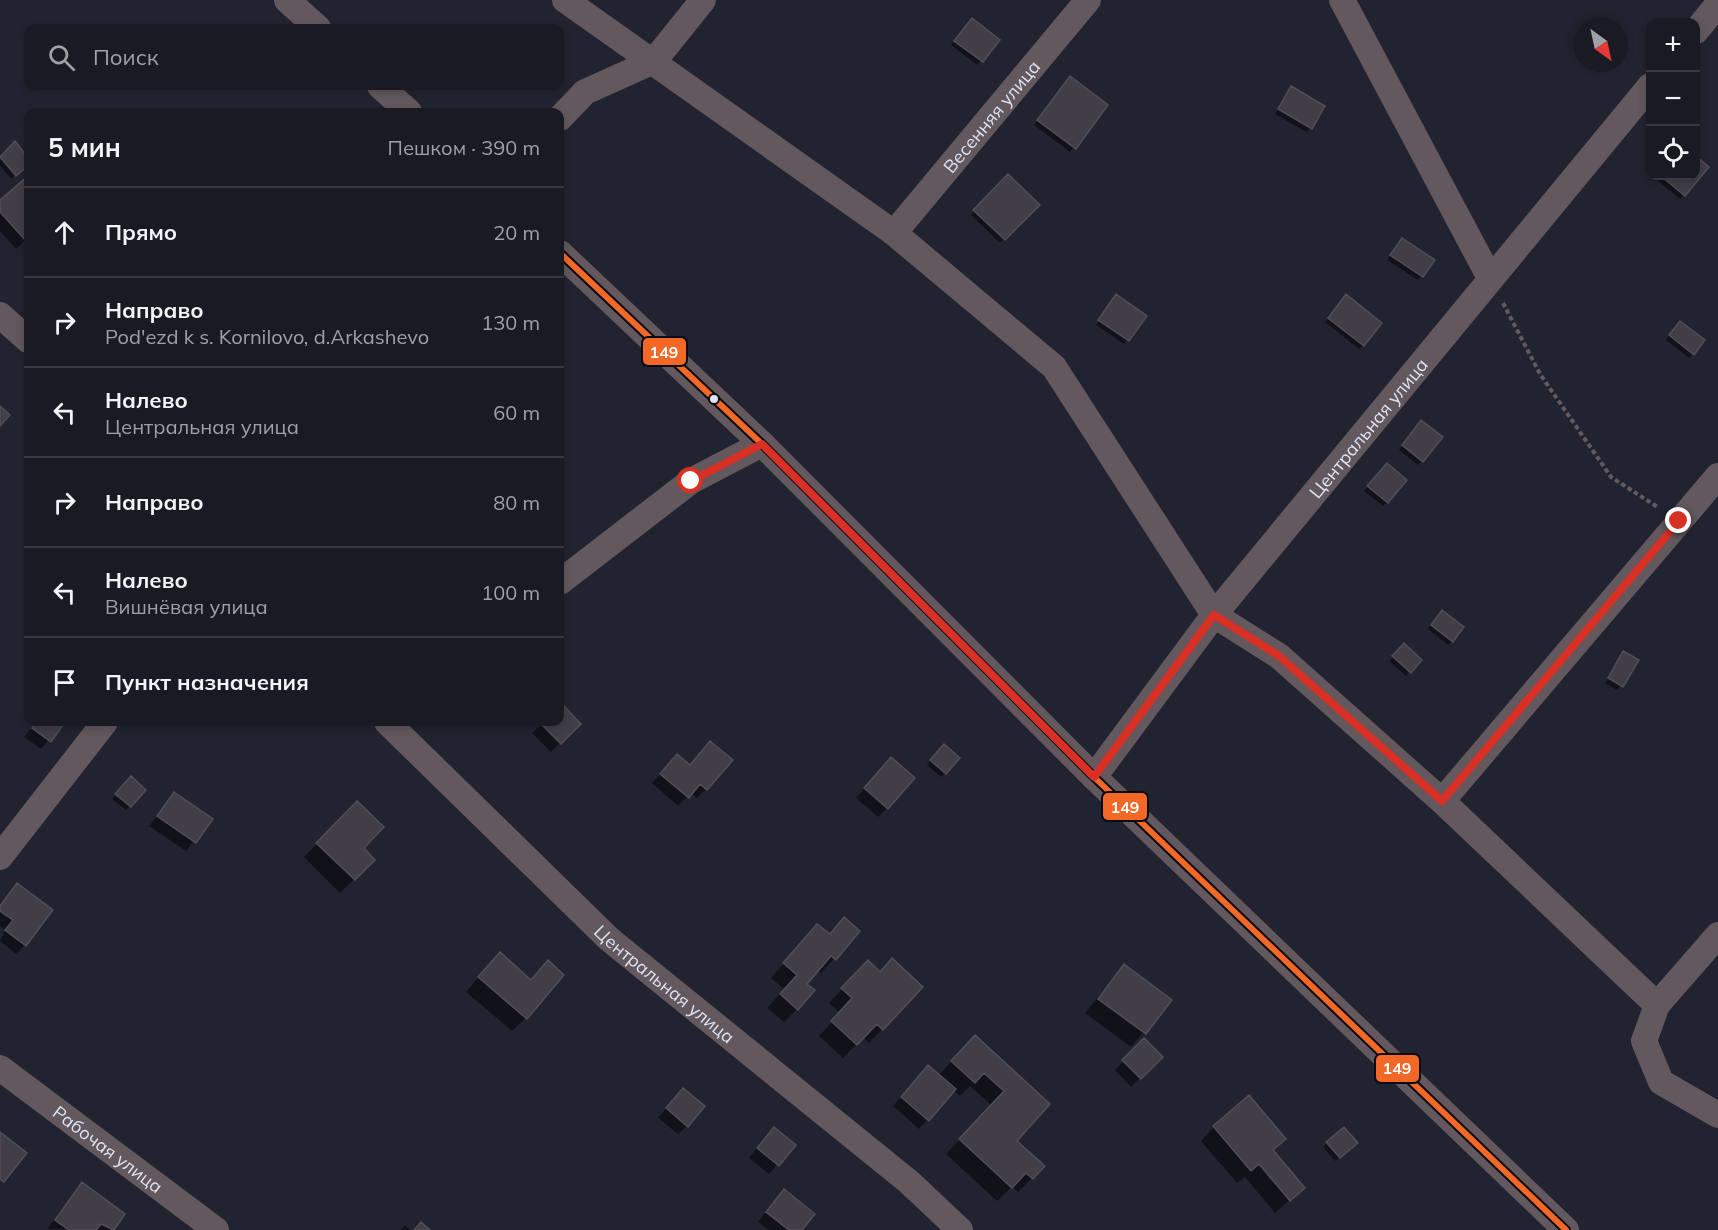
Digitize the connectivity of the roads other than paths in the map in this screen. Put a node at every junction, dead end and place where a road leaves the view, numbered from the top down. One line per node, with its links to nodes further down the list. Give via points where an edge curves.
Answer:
1 (287, 0): 7 (street)
2 (566, 0): 9 (street)
3 (703, 0): 9 (street)
4 (1089, 0): 14 (street, Весенняя улица)
5 (1342, 0): 16 (street)
6 (1718, 4): 8 (street)
7 (314, 24)
8 (1700, 26)
9 (654, 61): 13 (street, via 585,92); 14 (street)
10 (384, 90): 12 (street)
11 (1646, 91): 16 (street, Центральная улица)
12 (405, 108)
13 (564, 114)
14 (894, 233): 22 (street, via 1054,367)
15 (564, 257): 19 (street)
16 (1490, 278): 22 (street, Центральная улица)
17 (0, 315): 18 (street)
18 (24, 336)
19 (762, 444): 21 (street, via 691,481); 25 (street)
20 (1718, 476): 26 (street)
21 (564, 579)
22 (1214, 615): 25 (street, Центральная улица); 26 (street, via 1279,656)
23 (102, 726): 27 (street)
24 (391, 726): 33 (street, Центральная улица, via 609,939 909,1182)
25 (1094, 777): 34 (street)
26 (1442, 801): 29 (street)
27 (0, 857)
28 (1718, 935): 29 (street)
29 (1657, 1005): 31 (street, via 1644,1041 1661,1082)
30 (0, 1068): 32 (street, Рабочая улица)
31 (1718, 1115)
32 (216, 1230)
33 (960, 1230)
34 (1566, 1230)

